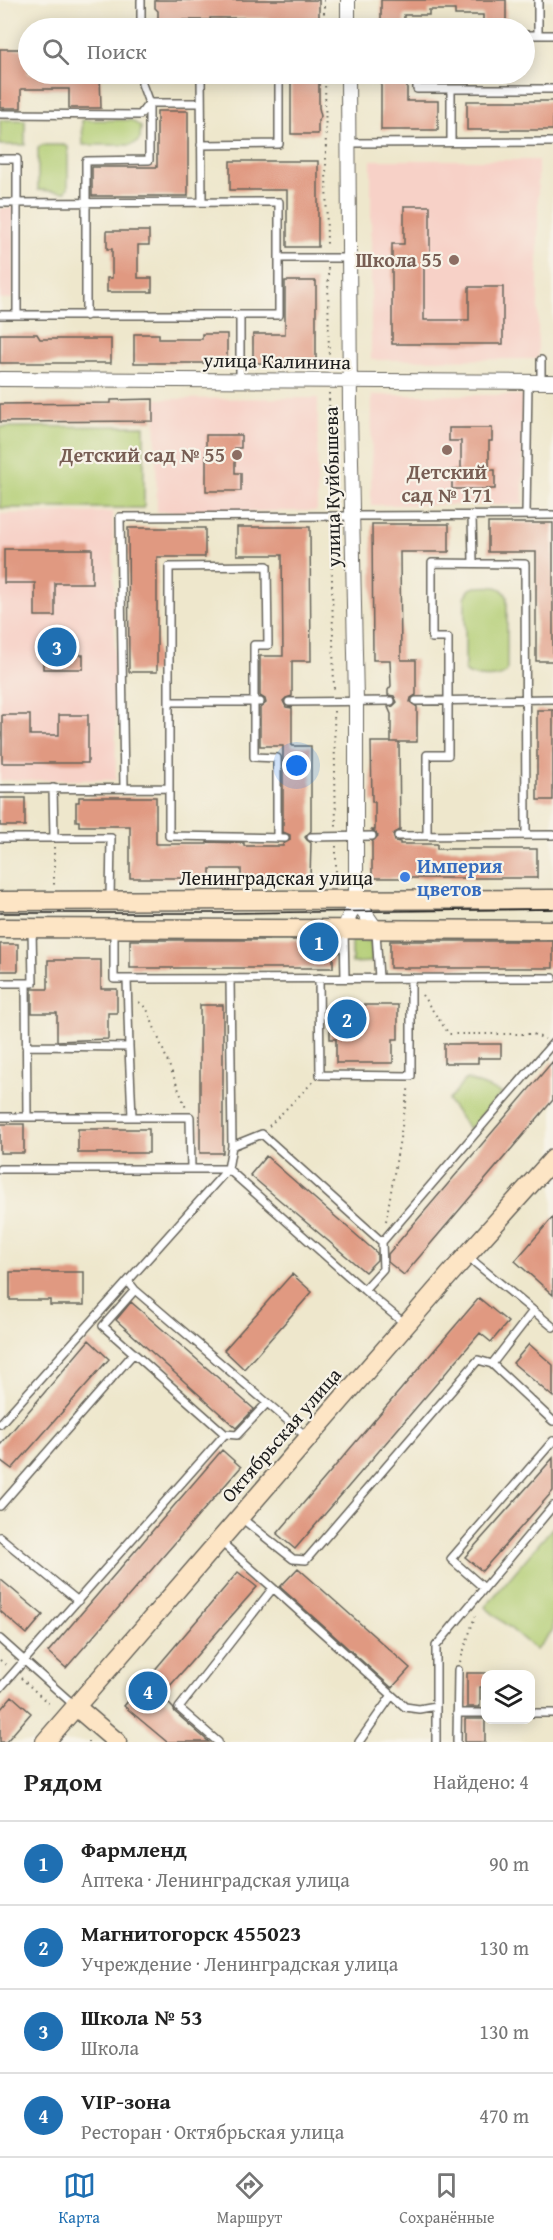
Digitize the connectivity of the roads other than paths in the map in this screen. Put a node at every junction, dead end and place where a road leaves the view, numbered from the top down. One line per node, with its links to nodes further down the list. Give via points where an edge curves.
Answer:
1 (141, 0): 4 (lane)
2 (348, 0): 5 (street)
3 (538, 0): 6 (lane)
4 (141, 18)
5 (348, 18)
6 (538, 35): 7 (lane)
7 (553, 35)
8 (142, 84): 15 (lane)
9 (201, 84): 16 (lane)
10 (279, 84): 21 (lane, via 279,144)
11 (348, 84): 20 (street, улица Куйбышева)
12 (417, 84): 13 (lane, via 417,89)
13 (451, 89): 14 (lane); 18 (lane)
14 (553, 89)
15 (148, 103): 16 (lane); 17 (lane, via 140,115); 23 (lane, via 148,160 86,161)
16 (201, 103): 21 (lane)
17 (0, 114)
18 (451, 142): 19 (lane); 20 (lane)
19 (553, 142)
20 (349, 143): 28 (street, улица Куйбышева)
21 (201, 146): 24 (lane)
22 (0, 159): 26 (lane, via 17,159)
23 (86, 202): 24 (lane); 26 (lane); 32 (lane)
24 (202, 202): 27 (lane, via 279,202)
25 (0, 203): 26 (lane)
26 (17, 203): 30 (lane)
27 (279, 258): 28 (lane); 31 (lane, via 279,315)
28 (349, 258): 36 (street, улица Куйбышева)
29 (0, 315): 30 (lane)
30 (17, 315): 32 (lane)
31 (240, 315): 32 (lane); 35 (lane)
32 (86, 316)
33 (541, 360): 37 (lane)
34 (0, 379): 35 (street, улица Калинина)
35 (240, 380): 36 (street, улица Калинина)
36 (350, 381): 37 (street, улица Калинина); 41 (street, улица Куйбышева)
37 (541, 381): 39 (lane)
38 (472, 515): 39 (lane); 41 (lane); 42 (lane)
39 (526, 515): 40 (lane)
40 (553, 515)
41 (352, 516): 46 (street, улица Куйбышева); 54 (lane, via 120,517)
42 (473, 562): 43 (lane, via 432,563 432,638 448,638); 45 (lane, via 525,564)
43 (447, 699): 45 (lane); 48 (lane); 56 (lane, via 448,755 427,755)
44 (553, 699): 45 (lane)
45 (526, 700): 57 (lane)
46 (356, 701): 47 (lane); 51 (lane); 60 (street, улица Куйбышева)
47 (391, 701)
48 (417, 701)
49 (170, 702): 50 (lane); 50 (lane, via 169,567 267,566 268,645 254,645); 55 (lane)
50 (257, 702): 59 (lane, via 254,758 277,758)
51 (289, 702)
52 (53, 788): 53 (lane); 54 (lane); 65 (lane)
53 (0, 789)
54 (124, 789): 55 (lane)
55 (169, 789): 59 (lane, via 169,836)
56 (427, 835): 57 (lane); 62 (lane)
57 (526, 835): 58 (lane)
58 (553, 835)
59 (277, 836): 66 (lane)
60 (356, 836): 61 (lane); 63 (lane); 69 (street, улица Куйбышева)
61 (372, 836)
62 (398, 836)
63 (311, 837)
64 (0, 838): 65 (lane)
65 (54, 838): 68 (lane, via 111,838)
66 (285, 838)
67 (553, 899): 69 (main road, Ленинградская улица)
68 (110, 900): 69 (main road, Ленинградская улица); 70 (main road, Ленинградская улица)
69 (356, 900): 74 (street, улица Куйбышева); 75 (street)
70 (0, 901)
71 (0, 928): 72 (main road)
72 (32, 928): 73 (main road); 84 (lane, via 33,983)
73 (114, 929): 74 (main road); 83 (lane, via 114,979)
74 (344, 929): 75 (main road); 79 (lane)
75 (376, 929): 76 (main road); 80 (lane)
76 (553, 930)
77 (230, 978): 78 (lane); 83 (lane); 92 (lane)
78 (319, 978): 79 (lane); 81 (lane, via 320,1075 411,1076)
79 (345, 978): 80 (lane)
80 (379, 978): 81 (lane)
81 (411, 978): 82 (lane)
82 (553, 978)
83 (127, 979): 88 (lane)
84 (26, 982): 85 (lane); 87 (lane)
85 (0, 983)
86 (553, 1044): 97 (lane)
87 (26, 1046): 88 (lane); 90 (lane)
88 (129, 1047): 91 (lane)
89 (0, 1117): 90 (lane)
90 (27, 1117): 91 (lane)
91 (132, 1117): 95 (lane, via 190,1117)
92 (232, 1146): 96 (lane); 97 (lane, via 262,1134)
93 (553, 1160): 98 (main road, Октябрьская улица)
94 (0, 1168): 95 (lane)
95 (192, 1169): 96 (lane)
96 (228, 1169): 99 (lane); 101 (lane)
97 (382, 1242): 101 (lane, via 382,1269)
98 (467, 1256): 102 (lane); 103 (main road, Октябрьская улица)
99 (128, 1281): 100 (lane); 109 (lane)
100 (135, 1290): 105 (lane, via 103,1326); 107 (lane)
101 (364, 1290): 103 (lane)
102 (533, 1311): 104 (lane); 106 (lane)
103 (406, 1325): 111 (main road, Октябрьская улица)
104 (553, 1327)
105 (134, 1353): 110 (lane); 113 (lane)
106 (492, 1364): 108 (lane); 115 (lane, via 478,1360 306,1560 293,1559)
107 (267, 1403): 110 (lane, via 237,1435); 111 (lane)
108 (553, 1421)
109 (0, 1424)
110 (225, 1434): 120 (lane)
111 (308, 1438): 115 (main road, Октябрьская улица)
112 (553, 1441): 119 (lane, via 451,1559)
113 (0, 1506)
114 (553, 1506): 119 (lane)
115 (240, 1517): 117 (main road, Октябрьская улица)
116 (0, 1537): 120 (lane)
117 (220, 1541): 118 (lane); 126 (main road, Октябрьская улица)
118 (273, 1588): 125 (lane); 134 (lane, via 179,1708)
119 (484, 1588): 127 (lane, via 436,1646)
120 (78, 1601): 122 (lane)
121 (0, 1639): 122 (lane)
122 (25, 1662): 124 (lane); 126 (lane)
123 (458, 1670): 128 (lane)
124 (0, 1688)
125 (392, 1695): 127 (lane, via 405,1707); 135 (lane)
126 (75, 1706): 132 (main road, Октябрьская улица); 133 (main road)
127 (436, 1706): 136 (lane)
128 (458, 1713): 129 (lane); 137 (lane)
129 (481, 1713)
130 (535, 1713): 131 (lane)
131 (553, 1713)
132 (45, 1742)
133 (117, 1742)
134 (218, 1742)
135 (359, 1742)
136 (436, 1742)
137 (457, 1742)

